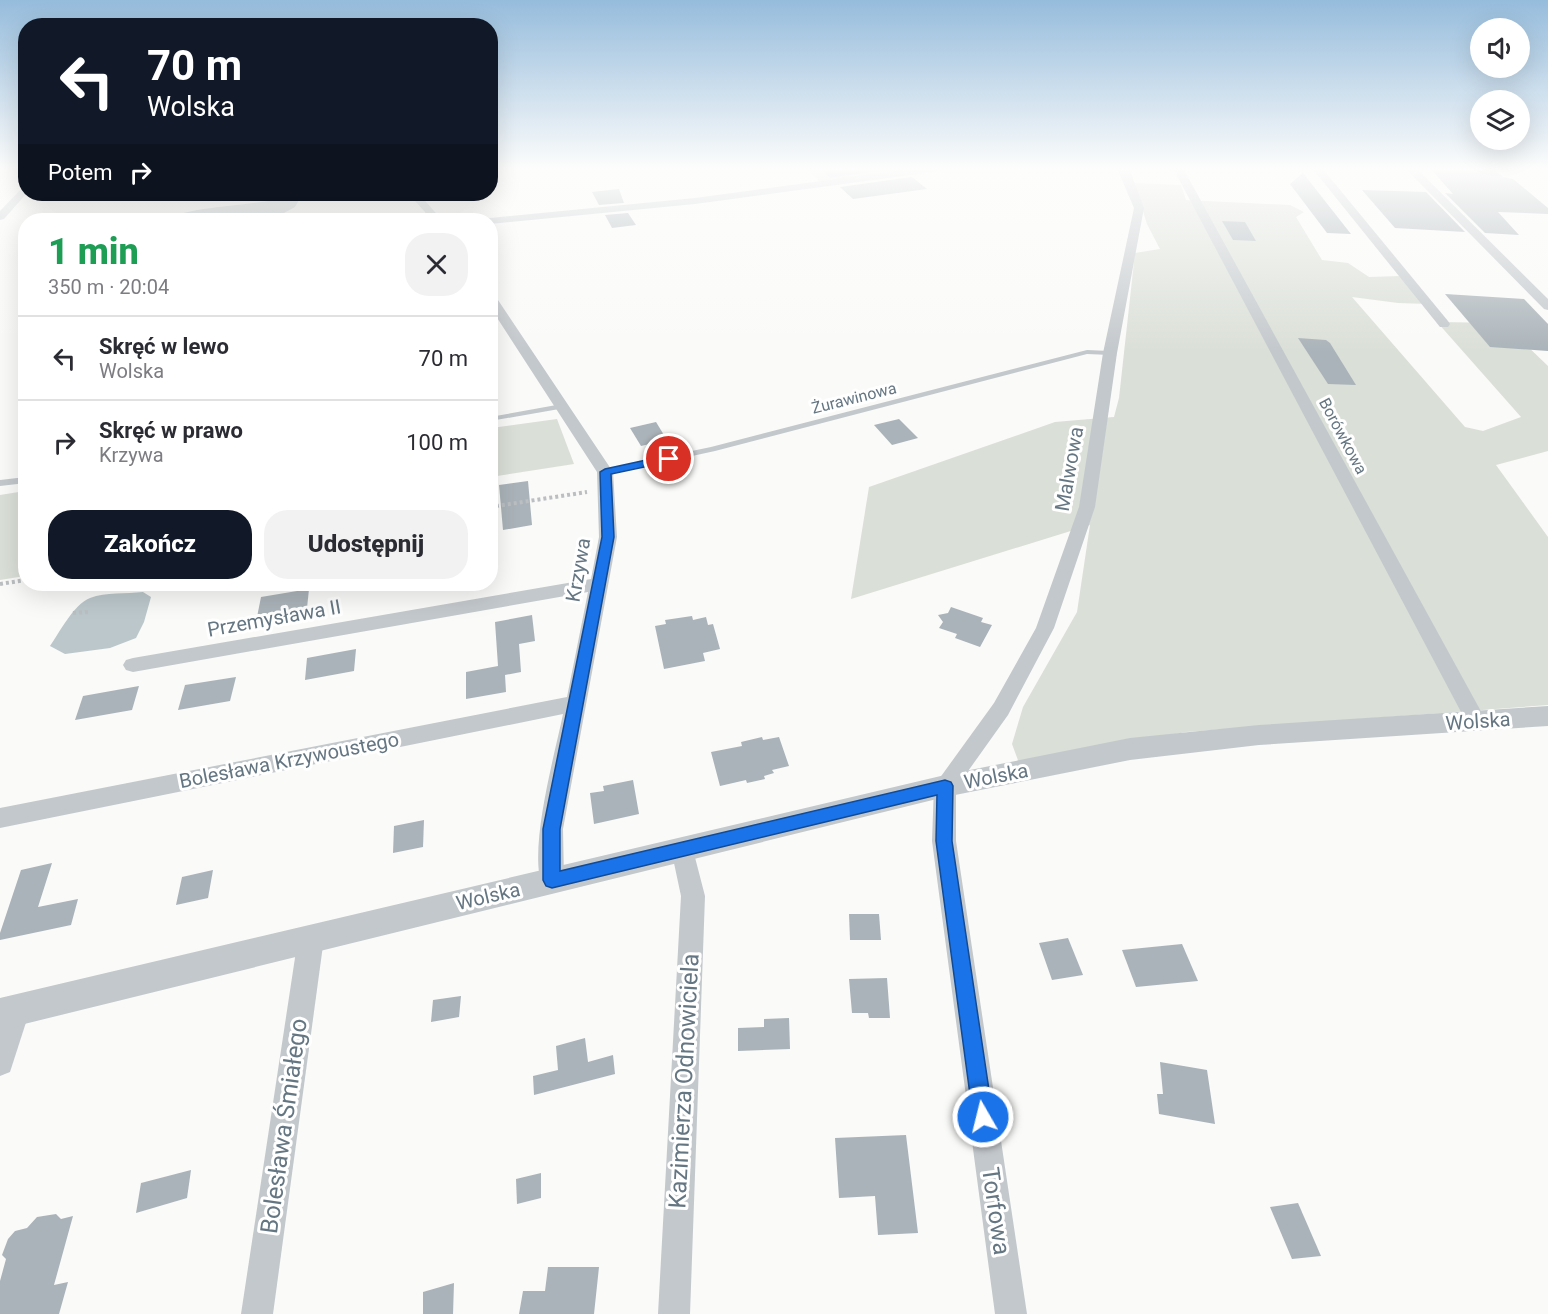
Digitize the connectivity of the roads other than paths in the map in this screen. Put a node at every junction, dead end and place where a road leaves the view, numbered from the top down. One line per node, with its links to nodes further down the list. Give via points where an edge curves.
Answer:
1 (1135, 229): 8 (street, Malwowa)
2 (1211, 229): 18 (street, Borówkowa)
3 (1367, 229): 7 (street)
4 (1471, 229): 5 (street)
5 (1548, 306)
6 (498, 309): 9 (street)
7 (1444, 324)
8 (1110, 352): 11 (lane, Żurawinowa, via 1087,352); 19 (street, Malwowa, via 1087,507 1045,628 1001,709)
9 (562, 406): 10 (lane); 11 (street)
10 (498, 418)
11 (606, 480): 14 (street, Krzywa, via 608,537)
12 (18, 481): 13 (lane)
13 (0, 483)
14 (599, 584): 15 (street, Przemysława II); 16 (street, Krzywa)
15 (133, 665)
16 (577, 703): 20 (street, Bolesława Krzywoustego); 22 (street, Krzywa, via 552,829)
17 (1548, 716): 18 (street, Wolska)
18 (1476, 722): 19 (street, Wolska, via 1188,741)
19 (945, 786): 21 (street, Wolska); 28 (street, Torfowa, via 944,841)
20 (0, 818)
21 (683, 849): 22 (street, Wolska); 27 (street, Kazimierza Odnowiciela, via 693,896)
22 (552, 880): 23 (street, Wolska)
23 (311, 938): 24 (street, Wolska); 26 (street, Bolesława Śmiałego)
24 (8, 1012): 25 (street)
25 (0, 1062)
26 (257, 1314)
27 (674, 1314)
28 (1011, 1314)

